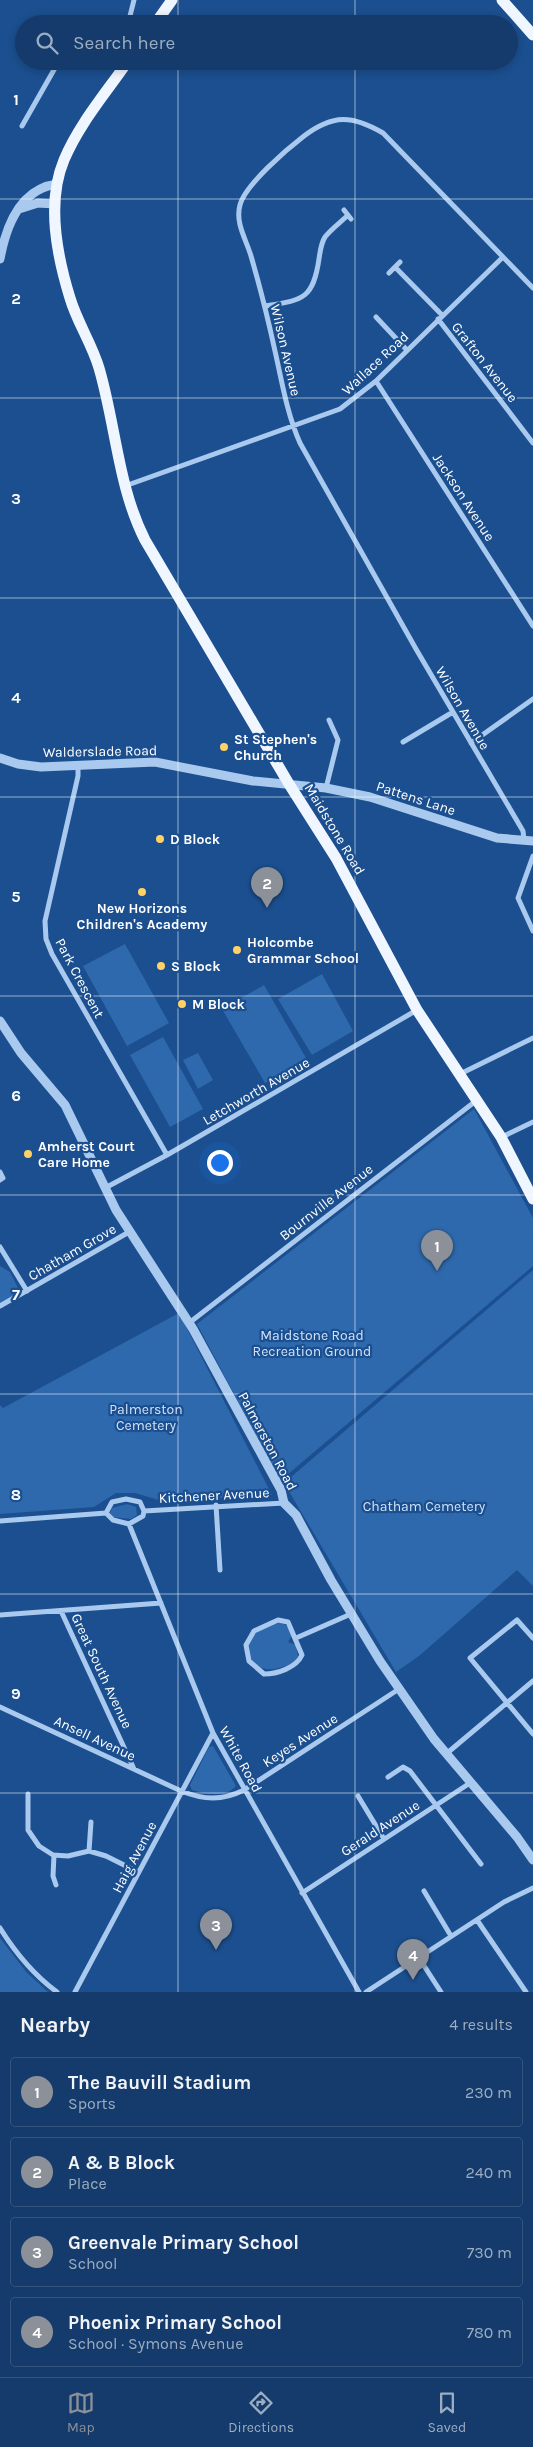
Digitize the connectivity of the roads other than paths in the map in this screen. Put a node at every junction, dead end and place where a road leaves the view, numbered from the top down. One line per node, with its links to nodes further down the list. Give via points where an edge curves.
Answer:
1 (134, 0): 4 (street)
2 (171, 0): 5 (main road)
3 (503, 0): 6 (main road)
4 (130, 15)
5 (161, 15)
6 (516, 15)
7 (518, 18): 8 (main road)
8 (533, 35)
9 (54, 70): 11 (street)
10 (122, 70): 12 (main road, via 69,149)
11 (22, 126)
12 (57, 184): 13 (main road, Maidstone Road); 14 (street, via 35,190)
13 (55, 204): 14 (street, via 28,205); 29 (main road, Maidstone Road, via 55,224 70,298 100,369)
14 (18, 210): 17 (street, via 4,236)
15 (348, 215): 22 (street, via 325,237 316,276 307,295 298,301)
16 (502, 257): 21 (street, Wilson Avenue); 22 (street, Wilson Avenue, via 383,133 367,124 344,118 319,124 246,189 240,205 239,223); 23 (street, Wallace Road)
17 (0, 259)
18 (400, 262): 19 (street)
19 (395, 267): 20 (street); 23 (street, Grafton Avenue)
20 (389, 273)
21 (533, 288)
22 (265, 306): 27 (street, Wilson Avenue)
23 (440, 317): 25 (street, Wallace Road); 28 (street, Grafton Avenue)
24 (376, 318): 25 (street)
25 (406, 349): 26 (street, Wallace Road)
26 (376, 381): 27 (street, Wallace Road, via 340,409); 30 (street, Jackson Avenue)
27 (293, 426): 29 (street, Wallace Road); 32 (street, Wilson Avenue, via 315,471)
28 (533, 443)
29 (125, 486): 38 (main road, Maidstone Road, via 145,540)
30 (533, 626)
31 (533, 699): 35 (street)
32 (453, 712): 34 (street); 35 (street, Wilson Avenue)
33 (329, 720): 39 (street, via 338,740)
34 (403, 742)
35 (471, 743): 40 (street, Wilson Avenue)
36 (0, 758): 37 (street, Walderslade Road, via 32,766)
37 (78, 766): 38 (street, Walderslade Road, via 156,762 253,781); 50 (street, Park Crescent, via 45,921 46,939)
38 (289, 784): 39 (street, Pattens Lane); 43 (main road, Maidstone Road, via 336,858)
39 (326, 788): 40 (street, Pattens Lane, via 370,797 482,834)
40 (528, 841)
41 (533, 856): 42 (street, via 518,898)
42 (533, 930)
43 (417, 1010): 46 (main road, Maidstone Road); 50 (street, Letchworth Avenue)
44 (0, 1021): 53 (street, Palmerston Road, via 27,1060 65,1105)
45 (533, 1038): 46 (street)
46 (460, 1074): 47 (main road, Maidstone Road)
47 (477, 1100): 49 (main road, Maidstone Road); 61 (street, Bournville Avenue)
48 (533, 1122): 49 (street)
49 (501, 1137): 54 (main road, Maidstone Road)
50 (167, 1155): 53 (street, Letchworth Avenue)
51 (0, 1172): 52 (street)
52 (2, 1179)
53 (104, 1188): 55 (street, Palmerston Road)
54 (533, 1199)
55 (129, 1232): 59 (street, Chatham Grove); 61 (street, Palmerston Road)
56 (0, 1247): 57 (street, Chatham Grove)
57 (6, 1258): 58 (street); 59 (street, Chatham Grove)
58 (0, 1261)
59 (27, 1292): 60 (street, Chatham Grove)
60 (0, 1306)
61 (189, 1323): 62 (street, Palmerston Road, via 281,1490)
62 (284, 1502): 63 (street, Kitchener Avenue); 71 (street, Palmerston Road, via 296,1515)
63 (216, 1505): 64 (street, Kitchener Avenue); 68 (street)
64 (144, 1510): 65 (street, Kitchener Avenue, via 140,1502 126,1499 112,1502); 67 (street, Kitchener Avenue, via 143,1516)
65 (106, 1513): 66 (street); 67 (street, via 113,1520)
66 (0, 1521)
67 (129, 1524): 69 (street, White Road)
68 (220, 1570)
69 (161, 1604): 70 (street); 79 (street, White Road)
70 (62, 1611): 72 (street); 82 (street, Great South Avenue)
71 (351, 1614): 73 (street); 76 (street, Palmerston Road)
72 (0, 1615)
73 (296, 1638): 73 (street, via 302,1655 294,1665 264,1674 248,1661 246,1645 254,1631 282,1620 288,1622)
74 (533, 1638): 77 (street, via 517,1620 470,1658)
75 (533, 1681): 77 (street)
76 (399, 1689): 81 (street, Palmerston Road); 85 (street, Keyes Avenue)
77 (507, 1703): 80 (street); 81 (street)
78 (0, 1707): 82 (street, Ansell Avenue)
79 (213, 1733): 85 (street, White Road); 86 (street, Haig Avenue)
80 (533, 1734)
81 (446, 1754): 84 (street, Palmerston Road)
82 (134, 1769): 86 (street, Ansell Avenue)
83 (388, 1777): 89 (street, via 403,1767 410,1771)
84 (470, 1782): 89 (street, Gerald Avenue); 94 (street, Palmerston Road)
85 (244, 1790): 86 (street, Keyes Avenue, via 212,1800); 100 (street, White Road)
86 (181, 1791): 96 (street, Haig Avenue)
87 (28, 1794): 93 (street, via 28,1830 39,1846)
88 (358, 1796): 91 (street)
89 (436, 1805): 91 (street, Gerald Avenue); 95 (street)
90 (91, 1822): 92 (street)
91 (384, 1839): 100 (street, Gerald Avenue)
92 (89, 1851): 93 (street); 96 (street)
93 (54, 1856): 97 (street)
94 (533, 1860)
95 (481, 1864)
96 (138, 1872): 106 (street, Haig Avenue)
97 (56, 1885)
98 (533, 1888): 101 (street, via 513,1896)
99 (424, 1891): 103 (street)
100 (302, 1893): 107 (street, White Road)
101 (477, 1920): 103 (street); 110 (street)
102 (0, 1928): 105 (street, via 26,1963)
103 (451, 1936): 104 (street)
104 (419, 1958): 108 (street); 109 (street)
105 (57, 1992)
106 (75, 1992)
107 (359, 1992)
108 (366, 1992)
109 (441, 1992)
110 (526, 1992)

